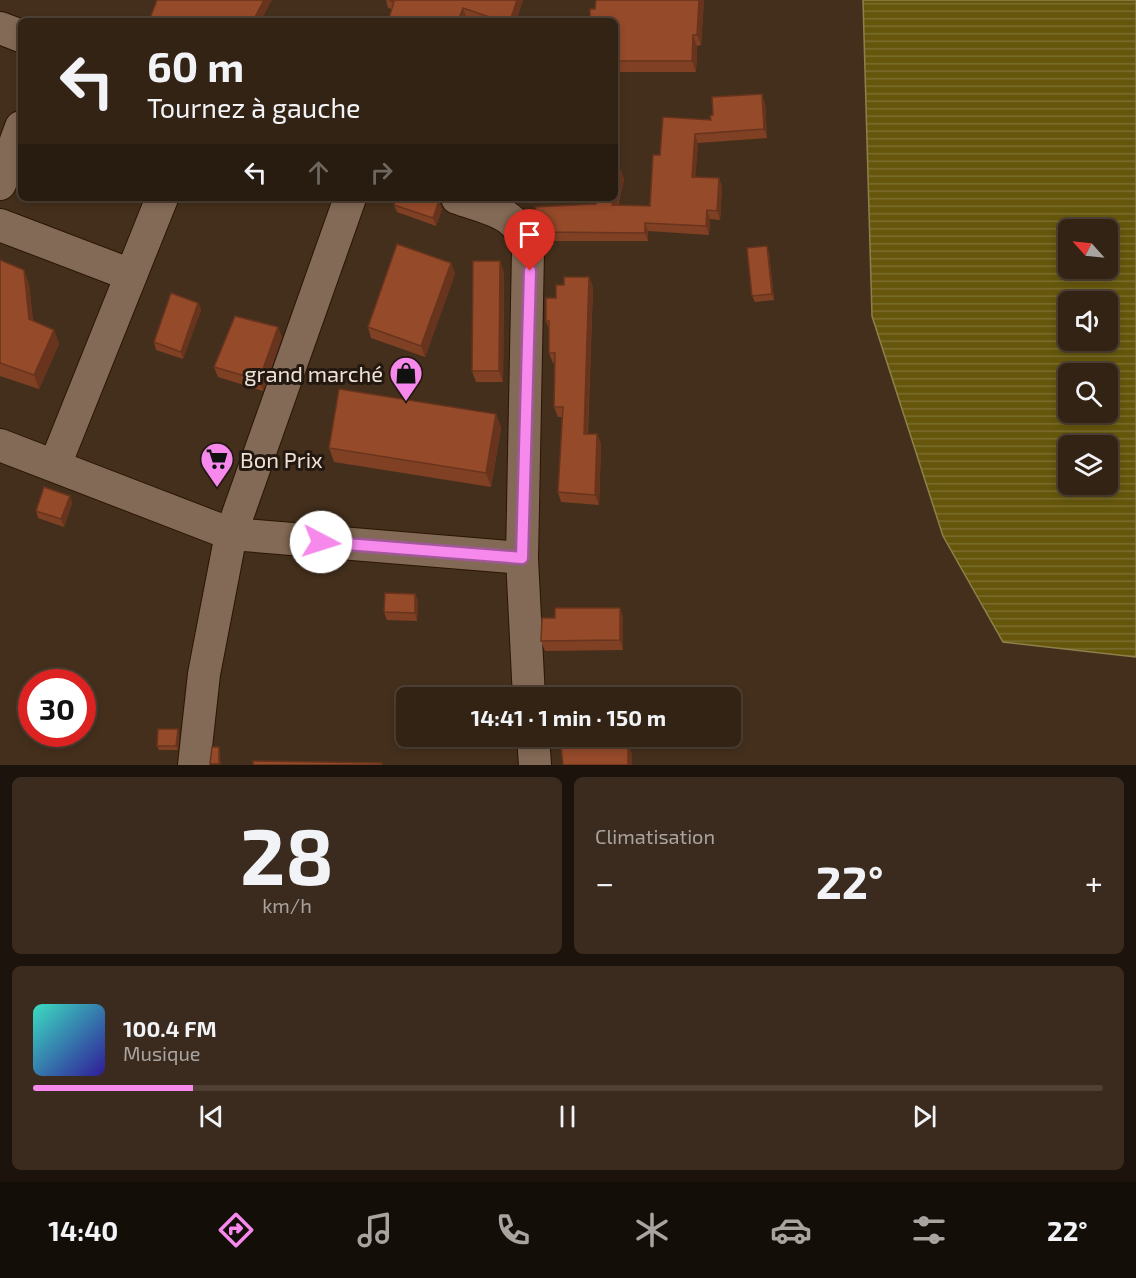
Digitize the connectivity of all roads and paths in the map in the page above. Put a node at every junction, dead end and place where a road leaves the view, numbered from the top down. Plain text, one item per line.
1 (0, 28) edge
2 (18, 35) edge
3 (18, 135) edge
4 (0, 184) edge
5 (161, 201) edge
6 (349, 201) edge
7 (466, 201) edge
8 (0, 225) edge
9 (131, 275) junction
10 (0, 444) edge
11 (55, 465) junction
12 (231, 534) junction
13 (522, 558) junction
14 (528, 687) edge
15 (534, 747) edge
16 (194, 765) edge
17 (535, 765) edge

1 - 2 street
3 - 4 street
5 - 9 street
6 - 12 street
7 - 13 street
8 - 9 street
9 - 11 street
10 - 11 street
11 - 12 street
12 - 13 street
12 - 16 street
13 - 14 street
15 - 17 street

